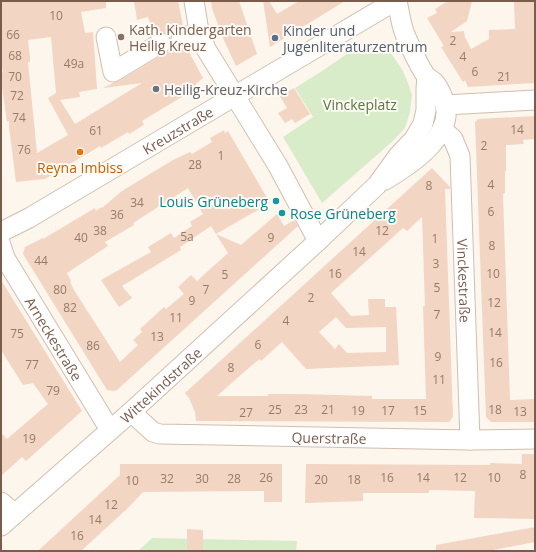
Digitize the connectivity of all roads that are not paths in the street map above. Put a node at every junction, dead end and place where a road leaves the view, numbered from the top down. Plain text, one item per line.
1 (194, 1) edge
2 (396, 1) edge
3 (199, 31) junction
4 (106, 37) dead end
5 (181, 39) dead end
6 (161, 44) dead end
7 (427, 77) junction
8 (234, 96) junction
9 (535, 100) edge
10 (446, 105) junction
11 (442, 129) junction
12 (377, 185) junction
13 (1, 232) edge
14 (318, 241) junction
15 (1, 245) edge
16 (131, 412) junction
17 (110, 430) junction
18 (535, 439) edge
19 (470, 440) junction
20 (8, 508) edge
21 (1, 526) edge

1 - 3 street
2 - 7 street
2 - 8 street, Kreuzstraße
3 - 5 street
3 - 8 street
4 - 6 street
7 - 10 street
7 - 12 street
8 - 13 street, Kreuzstraße
8 - 14 street
9 - 10 street
10 - 11 street
11 - 12 street
11 - 19 street, Vinckestraße
12 - 14 street
14 - 16 street, Wittekindstraße
15 - 17 street, Arneckestraße
16 - 17 street, Wittekindstraße
16 - 19 street, Querstraße
17 - 20 street, Wittekindstraße
18 - 19 street, Querstraße
20 - 21 street, Wittekindstraße

